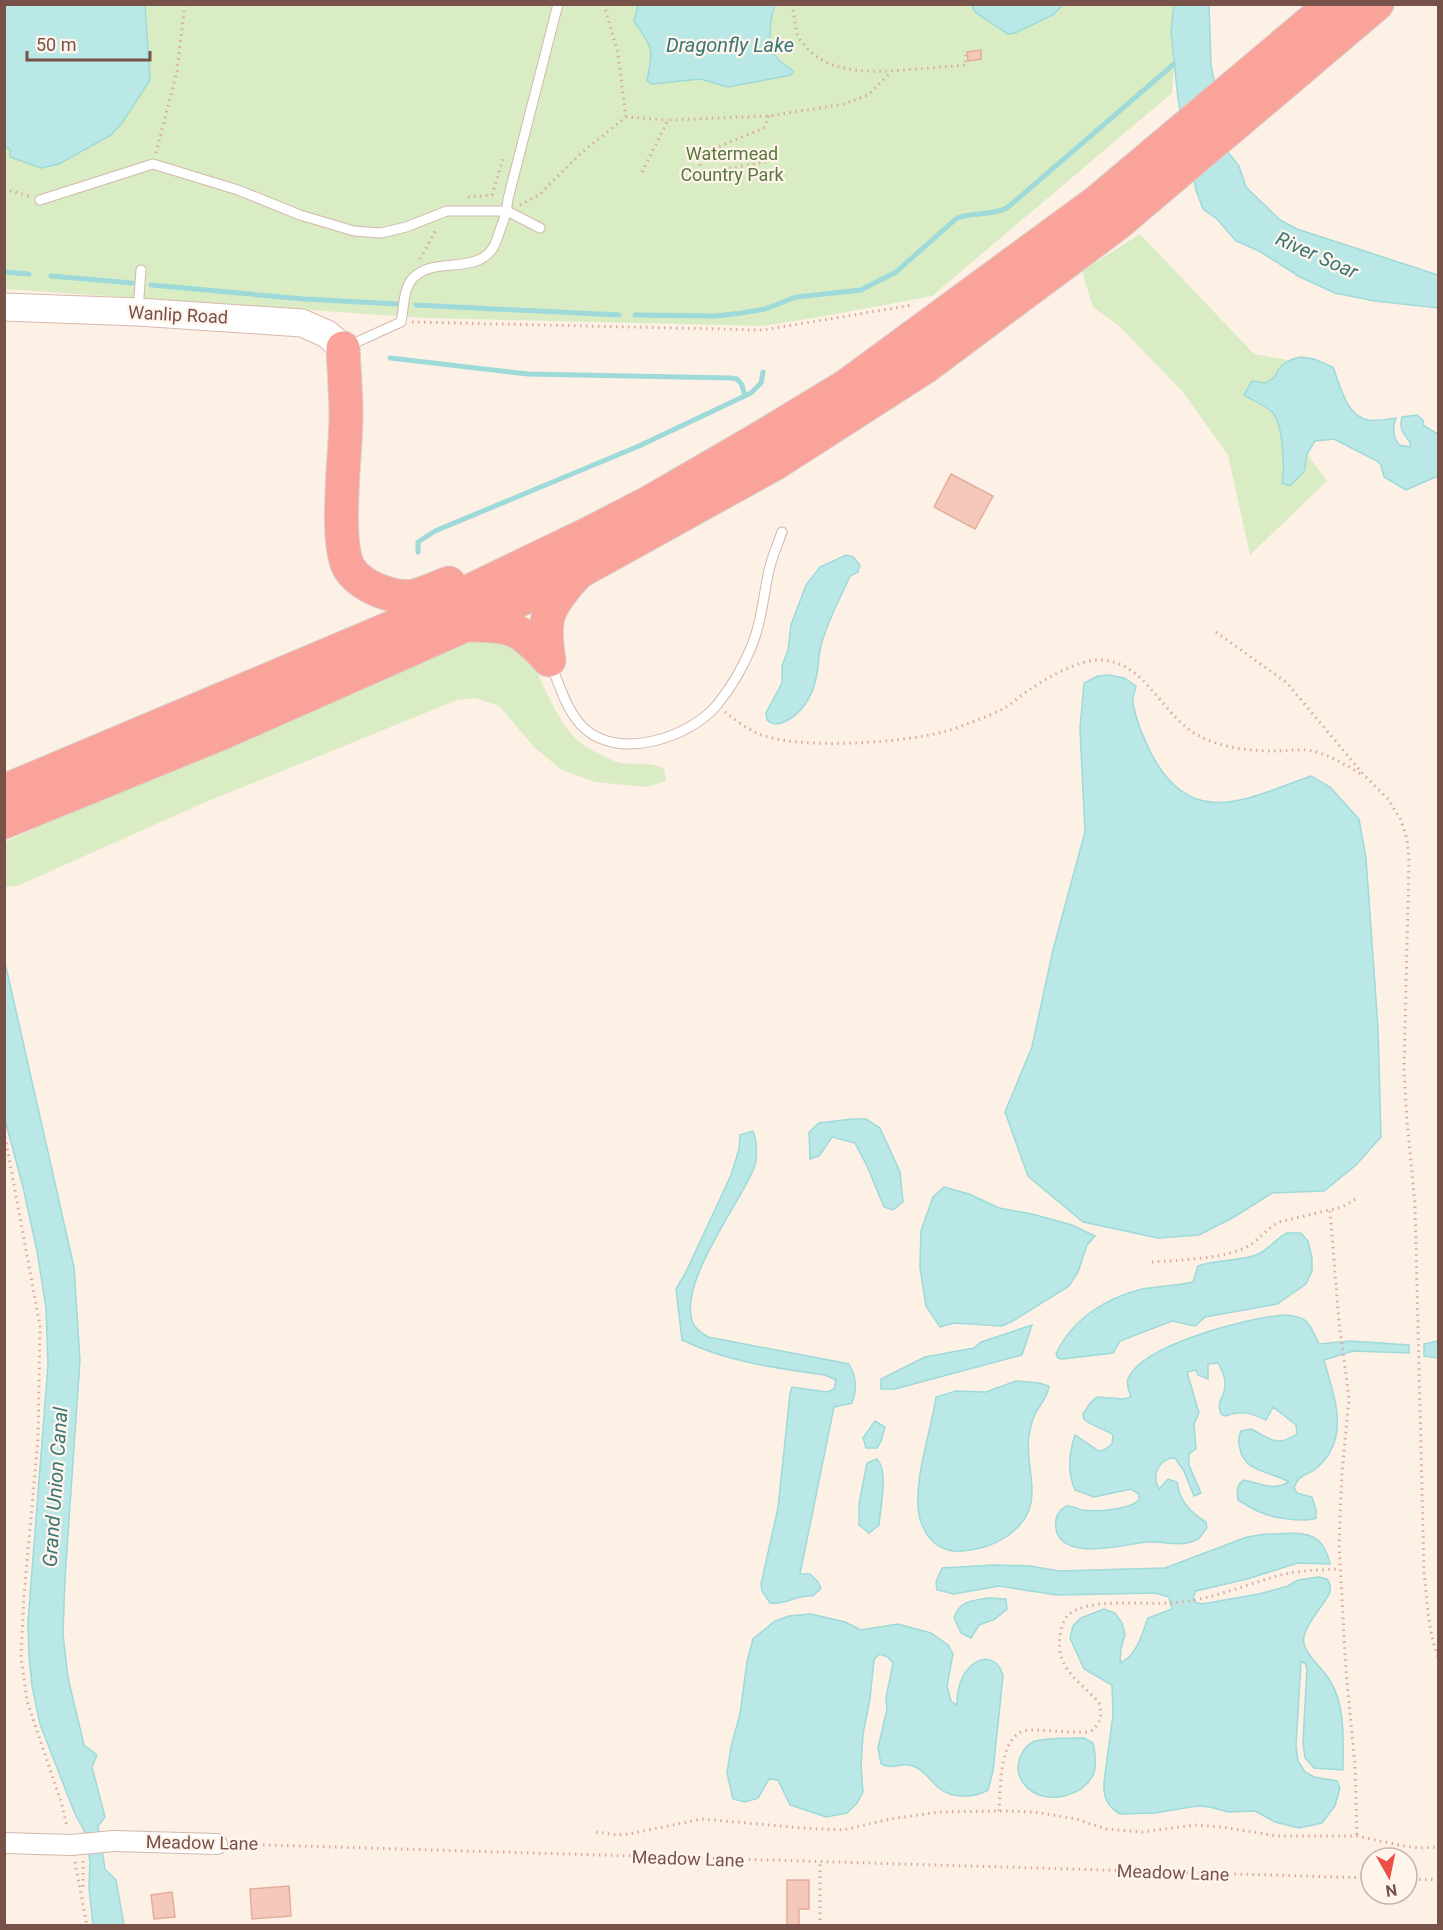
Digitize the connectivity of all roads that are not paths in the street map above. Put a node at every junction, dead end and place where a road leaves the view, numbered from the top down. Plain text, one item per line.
1 (558, 4) edge
2 (1332, 4) edge
3 (1377, 4) edge
4 (1280, 67) junction
5 (40, 200) road end
6 (507, 211) junction
7 (1107, 212) junction
8 (540, 228) dead end
9 (141, 270) dead end
10 (4, 308) edge
11 (138, 312) junction
12 (343, 348) junction
13 (592, 532) junction
14 (782, 532) dead end
15 (579, 572) junction
16 (466, 625) junction
17 (549, 660) junction
18 (4, 791) edge
19 (4, 822) edge
20 (4, 1843) edge
21 (217, 1844) road end

1 - 6 lane
2 - 4 highway
3 - 4 highway
4 - 7 highway
5 - 6 lane
6 - 8 lane
6 - 12 lane
7 - 13 highway
7 - 15 highway
9 - 11 lane
10 - 11 street, Wanlip Road
11 - 12 street, Wanlip Road
12 - 13 highway
13 - 18 highway
14 - 17 lane
15 - 16 highway
15 - 17 highway
16 - 17 highway
16 - 19 highway
20 - 21 street, Meadow Lane, bridge

